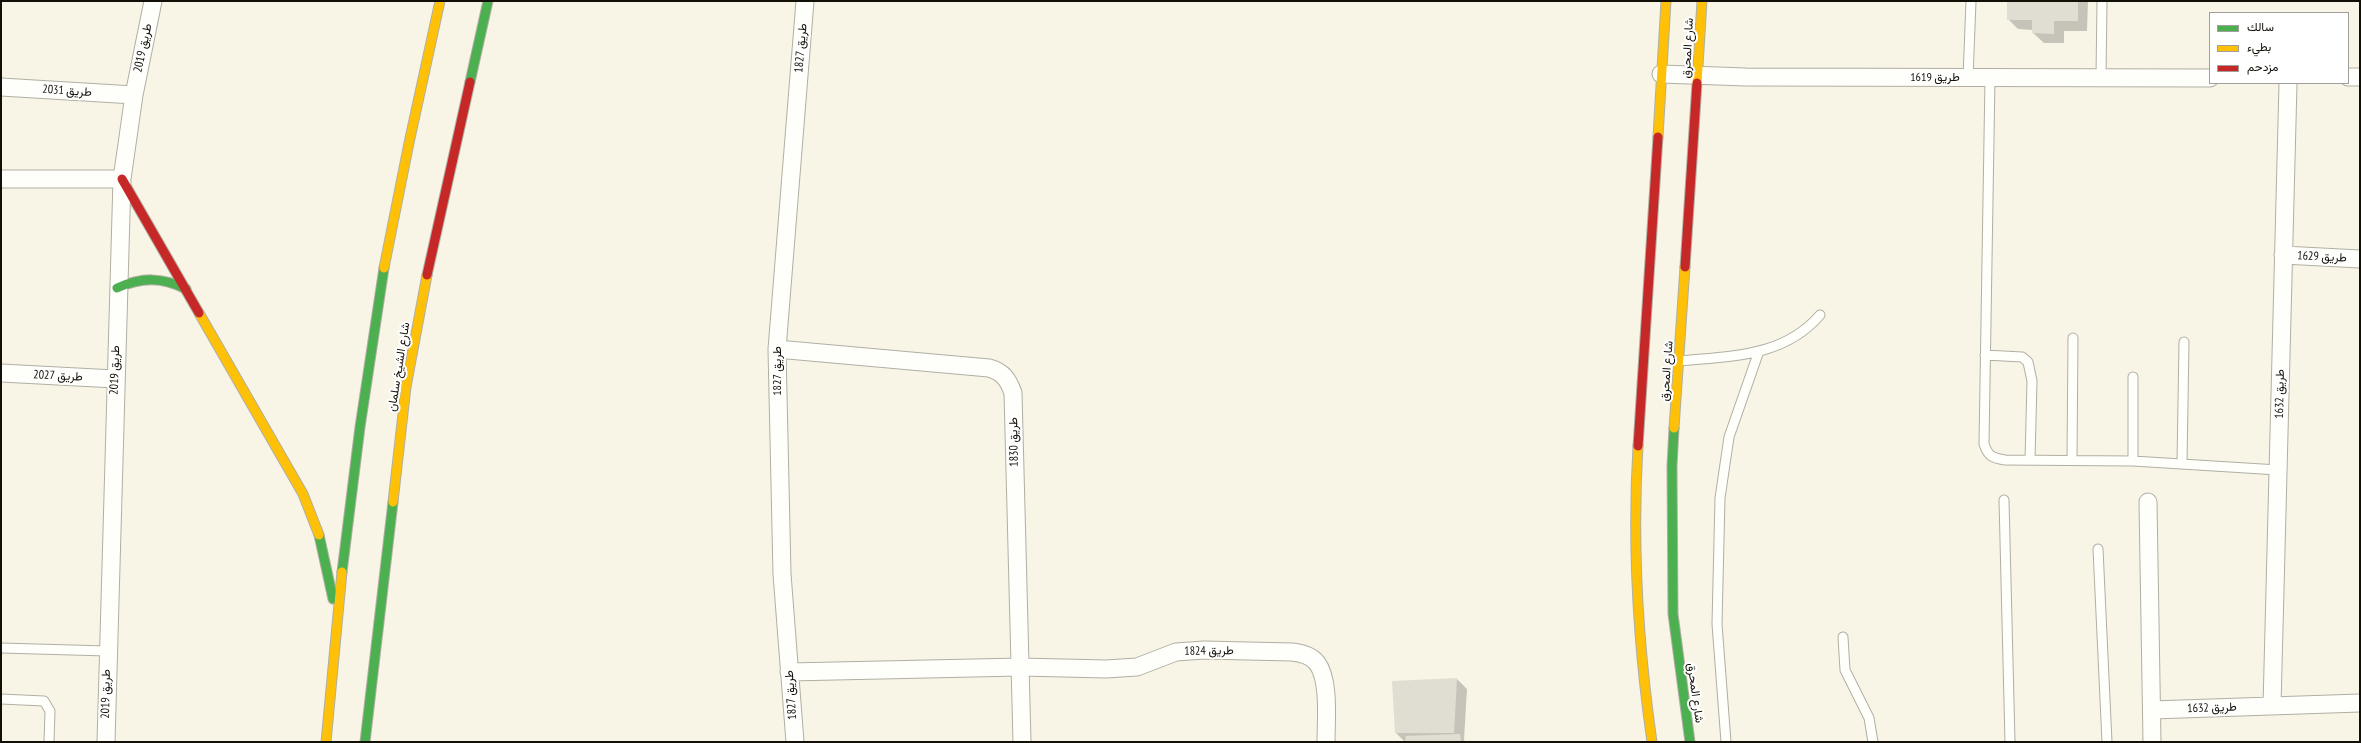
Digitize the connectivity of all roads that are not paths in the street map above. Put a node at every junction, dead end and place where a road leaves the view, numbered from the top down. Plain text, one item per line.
1 (153, 1) edge
2 (440, 1) edge
3 (488, 1) edge
4 (805, 1) edge
5 (1666, 1) edge
6 (1702, 1) edge
7 (1971, 1) edge
8 (2102, 1) edge
9 (1661, 74) junction
10 (1698, 75) junction
11 (1990, 77) junction
12 (2101, 77) junction
13 (2349, 77) edge
14 (2360, 77) edge
15 (1968, 78) junction
16 (2209, 78) edge
17 (2288, 84) edge
18 (1, 87) edge
19 (134, 95) junction
20 (1, 179) edge
21 (122, 179) junction
22 (2283, 255) junction
23 (2360, 259) edge
24 (117, 288) junction
25 (186, 289) junction
26 (1820, 314) dead end
27 (2073, 338) dead end
28 (2184, 342) dead end
29 (777, 349) junction
30 (1759, 351) junction
31 (1985, 355) junction
32 (1680, 361) junction
33 (1, 373) edge
34 (2133, 377) dead end
35 (115, 379) junction
36 (2030, 460) junction
37 (2072, 460) junction
38 (2133, 461) junction
39 (2182, 464) junction
40 (2278, 470) junction
41 (2004, 500) dead end
42 (2148, 502) dead end
43 (2098, 549) dead end
44 (337, 626) junction
45 (1843, 637) dead end
46 (1, 648) edge
47 (107, 651) junction
48 (1020, 667) junction
49 (789, 672) junction
50 (1, 699) edge
51 (2360, 703) edge
52 (2272, 706) junction
53 (2152, 710) junction
54 (49, 742) edge
55 (106, 742) edge
56 (326, 742) edge
57 (366, 742) edge
58 (795, 742) edge
59 (1022, 742) edge
60 (1326, 742) edge
61 (1652, 742) edge
62 (1690, 742) edge
63 (1726, 742) edge
64 (1873, 742) edge
65 (2010, 742) edge
66 (2107, 742) edge
67 (2152, 742) edge

1 - 19 street, طريق 2019
2 - 44 main road
3 - 57 main road, شارع الشيخ سلمان
4 - 29 street, طريق 1827
5 - 9 main road, شارع المحرق
6 - 10 main road, شارع المحرق
7 - 15 lane
8 - 12 lane
9 - 10 street, طريق 1619
9 - 61 main road, شارع المحرق
10 - 15 street, طريق 1619
10 - 32 main road, شارع المحرق
11 - 12 street, طريق 1619
11 - 15 street, طريق 1619
11 - 31 lane
12 - 16 street, طريق 1619
13 - 14 street
17 - 22 street, طريق 1632
18 - 19 street, طريق 2031
19 - 21 street, طريق 2019
20 - 21 street
21 - 24 street, طريق 2019
21 - 25 main road
22 - 23 street, طريق 1629
22 - 40 street, طريق 1632
24 - 25 main road
24 - 35 street, طريق 2019
25 - 44 main road
26 - 30 lane
27 - 37 lane
28 - 39 lane
29 - 48 street, طريق 1830
29 - 49 street, طريق 1827
30 - 32 lane
30 - 63 lane
31 - 36 lane
31 - 36 lane
32 - 62 main road, شارع المحرق
33 - 35 street, طريق 2027
34 - 38 lane
35 - 47 street, طريق 2019
36 - 37 lane
37 - 38 lane
38 - 39 lane
39 - 40 lane
40 - 52 street, طريق 1632
41 - 65 lane
42 - 53 street
43 - 66 lane
44 - 56 main road
45 - 64 lane
46 - 47 lane
47 - 55 street, طريق 2019
48 - 49 street, طريق 1824
48 - 59 street, طريق 1830
48 - 60 street, طريق 1824
49 - 58 street, طريق 1827
50 - 54 lane
51 - 52 street, طريق 1632
52 - 53 street, طريق 1632
53 - 67 street

